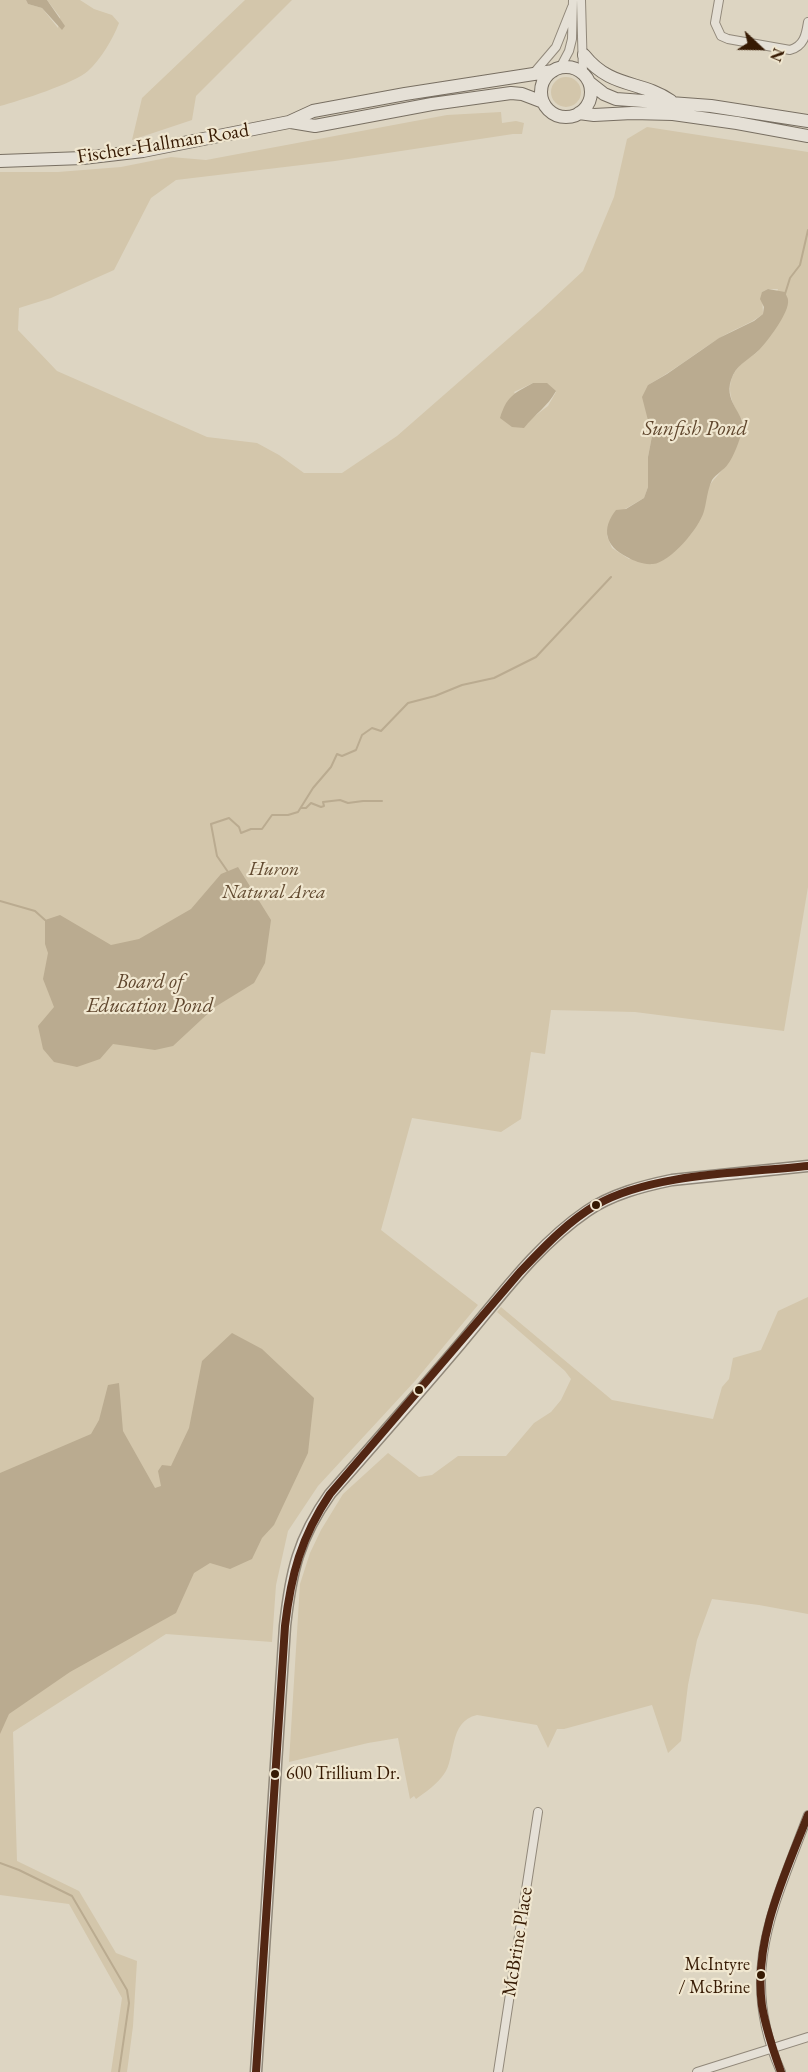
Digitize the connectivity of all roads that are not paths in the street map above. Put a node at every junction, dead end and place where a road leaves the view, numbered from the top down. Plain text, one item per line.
1 (582, 0) edge
2 (719, 0) edge
3 (572, 4) edge
4 (808, 22) edge
5 (584, 55) junction
6 (556, 69) junction
7 (533, 74) junction
8 (586, 78) junction
9 (543, 102) junction
10 (672, 102) junction
11 (579, 113) junction
12 (808, 121) edge
13 (289, 122) junction
14 (808, 136) edge
15 (0, 161) edge
16 (808, 1166) edge
17 (538, 1812) dead end
18 (808, 1815) edge
19 (808, 2037) edge
20 (771, 2049) junction
21 (256, 2072) edge
22 (498, 2072) edge
23 (697, 2072) edge
24 (781, 2072) edge

1 - 5 street
2 - 4 street
3 - 6 street
3 - 7 street
5 - 8 street
5 - 10 main road
6 - 7 main road, Fischer-Hallman Road
6 - 8 main road
6 - 9 main road
7 - 13 main road, Fischer-Hallman Road
8 - 10 main road
8 - 11 main road
9 - 11 main road
9 - 13 main road, Fischer-Hallman Road
10 - 12 main road
11 - 14 main road
13 - 15 main road, Fischer-Hallman Road
16 - 21 street
17 - 22 street, McBrine Place
18 - 20 street
19 - 20 street
20 - 23 street
20 - 24 street

